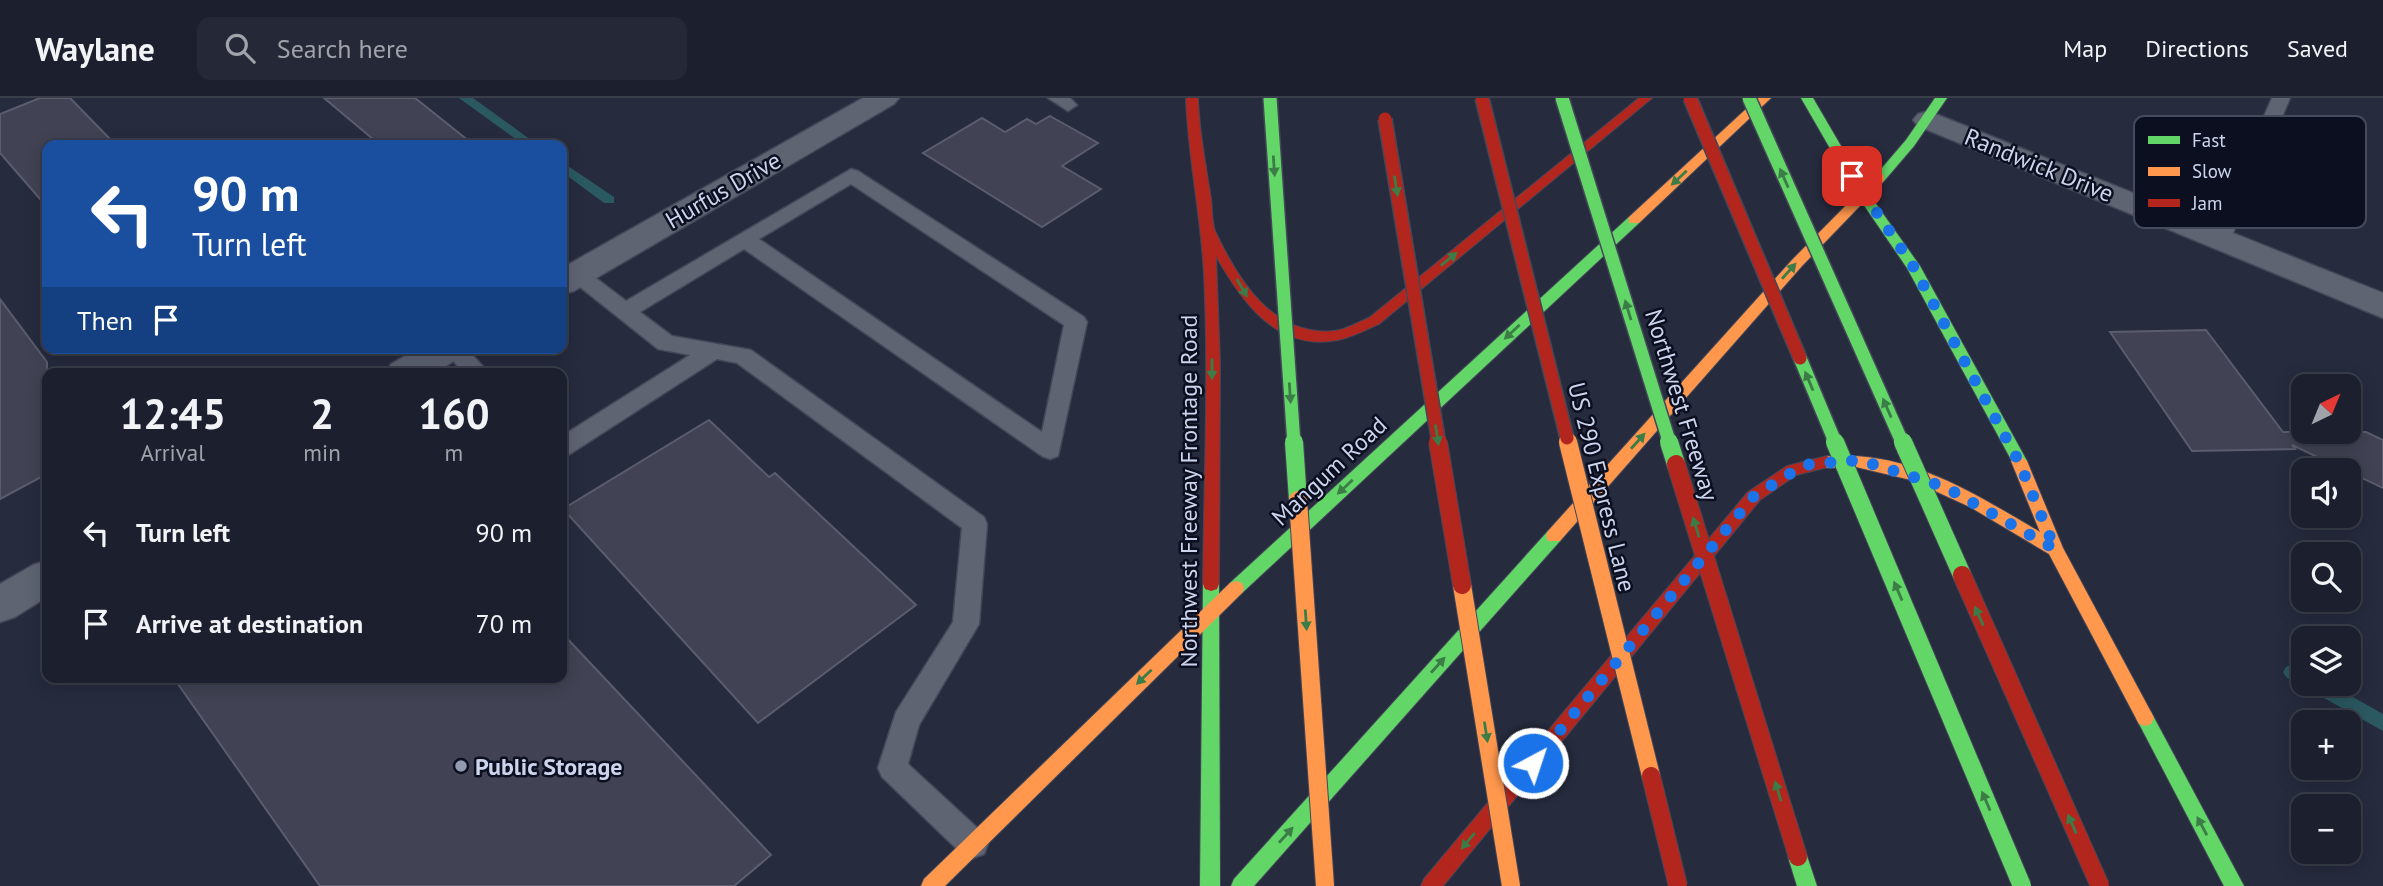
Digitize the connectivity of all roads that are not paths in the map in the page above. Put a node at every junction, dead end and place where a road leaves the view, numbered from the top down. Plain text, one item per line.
1 (884, 98) edge
2 (1192, 98) edge
3 (1270, 98) edge
4 (1381, 98) edge
5 (1482, 98) edge
6 (1562, 98) edge
7 (1646, 98) edge
8 (1690, 98) edge
9 (1749, 98) edge
10 (1765, 98) edge
11 (1807, 98) edge
12 (2281, 98) edge
13 (1934, 109) edge
14 (2273, 116) edge
15 (1863, 195) junction
16 (2134, 201) edge
17 (2194, 228) edge
18 (2225, 228) edge
19 (1208, 229) junction
20 (744, 239) junction
21 (2220, 240) junction
22 (570, 278) edge
23 (2383, 306) edge
24 (625, 311) junction
25 (713, 351) junction
26 (437, 354) edge
27 (458, 354) edge
28 (413, 368) edge
29 (473, 368) edge
30 (567, 445) edge
31 (2055, 549) junction
32 (42, 581) edge
33 (0, 605) edge
34 (1210, 612) junction
35 (973, 844) junction
36 (931, 886) edge
37 (1210, 886) edge
38 (1241, 886) edge
39 (1325, 886) edge
40 (1430, 886) edge
41 (1511, 886) edge
42 (1678, 886) edge
43 (1807, 886) edge
44 (2022, 886) edge
45 (2099, 886) edge
46 (2235, 886) edge

1 - 22 street, Hurfus Drive
2 - 19 main road, Northwest Freeway Frontage Road
3 -> 39 main road, bridge
4 -> 41 main road, bridge
5 - 42 main road, US 290 Express Lane, bridge
43 -> 6 main road, Northwest Freeway, bridge
19 -> 7 main road
44 -> 8 main road, bridge
45 -> 9 main road, bridge
10 -> 34 main road, Mangum Road
11 - 15 main road
12 - 14 lane
13 - 15 main road
13 - 16 street, Randwick Drive
15 - 31 main road
38 -> 15 main road
17 - 21 street, Randwick Drive
18 - 21 lane
19 -> 34 main road, Northwest Freeway Frontage Road
20 - 20 lane
20 - 24 lane
21 - 23 street, Randwick Drive
22 - 24 lane
24 - 25 lane
25 - 30 lane
25 - 35 lane
26 - 28 street
27 - 29 lane
31 -> 40 main road
46 -> 31 main road
32 - 33 street
34 -> 35 main road, Mangum Road
34 - 37 main road, Northwest Freeway Frontage Road
35 - 36 main road, Mangum Road

